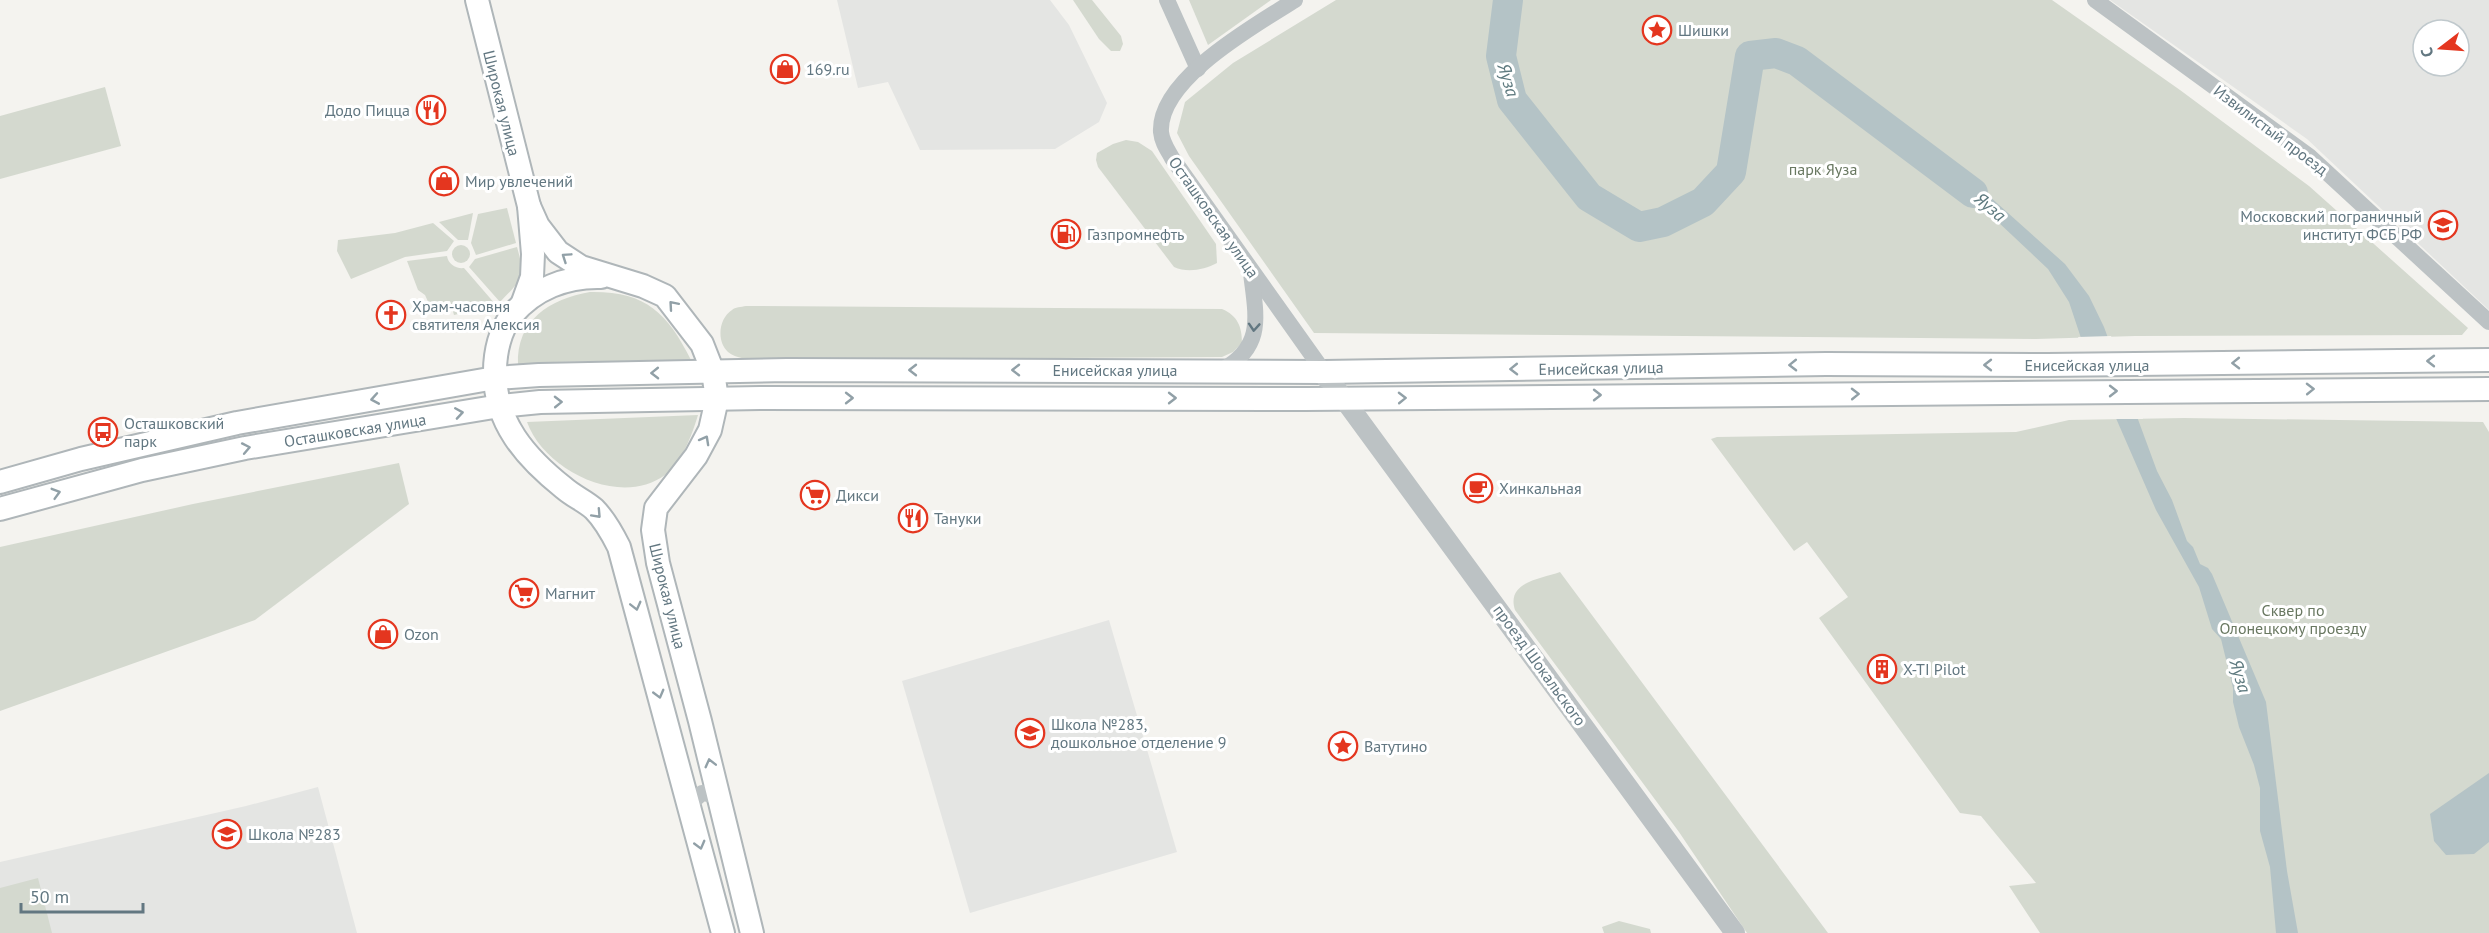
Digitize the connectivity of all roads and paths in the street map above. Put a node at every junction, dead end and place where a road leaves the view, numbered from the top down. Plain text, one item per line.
1 (477, 0) edge
2 (1167, 0) edge
3 (1295, 0) edge
4 (2095, 0) edge
5 (1198, 69) junction
6 (529, 206) junction
7 (1250, 269) junction
8 (620, 278) junction
9 (523, 302) junction
10 (2489, 322) edge
11 (2489, 360) edge
12 (1113, 370) junction
13 (1222, 370) junction
14 (713, 372) junction
15 (1324, 372) junction
16 (495, 378) junction
17 (2489, 389) edge
18 (1114, 398) junction
19 (717, 399) junction
20 (1306, 399) junction
21 (1344, 399) junction
22 (500, 406) junction
23 (0, 482) edge
24 (0, 508) edge
25 (720, 804) junction
26 (691, 812) junction
27 (723, 933) edge
28 (752, 933) edge
29 (1735, 933) edge

1 - 6 main road, Широкая улица
2 - 5 street
3 - 5 street, Осташковская улица
4 - 10 street, Извилистый проезд
5 - 7 street, Осташковская улица
8 -> 6 main road
6 - 9 main road
7 -> 13 street
7 - 15 street, Осташковская улица
8 - 9 main road
14 -> 8 main road, Широкая улица
9 - 16 main road, Широкая улица
11 -> 15 main road, Енисейская улица
12 - 13 main road, Енисейская улица
12 -> 14 main road, Енисейская улица
12 - 18 main road
13 - 15 main road, Енисейская улица
14 -> 16 main road, Осташковская улица
14 - 19 main road, Широкая улица
15 - 20 street
15 - 21 street, Осташковская улица
16 - 22 main road, Широкая улица
16 -> 23 main road, Осташковская улица
21 -> 17 main road, Енисейская улица
19 -> 18 main road, Енисейская улица
18 -> 20 main road, Енисейская улица
22 -> 19 main road, Осташковская улица
25 -> 19 main road, Широкая улица
20 - 21 main road, Енисейская улица
21 - 29 street, проезд Шокальского
24 -> 22 main road, Осташковская улица
22 -> 26 main road, Широкая улица
25 - 26 street
25 - 28 main road, Широкая улица
26 -> 27 main road, Широкая улица

